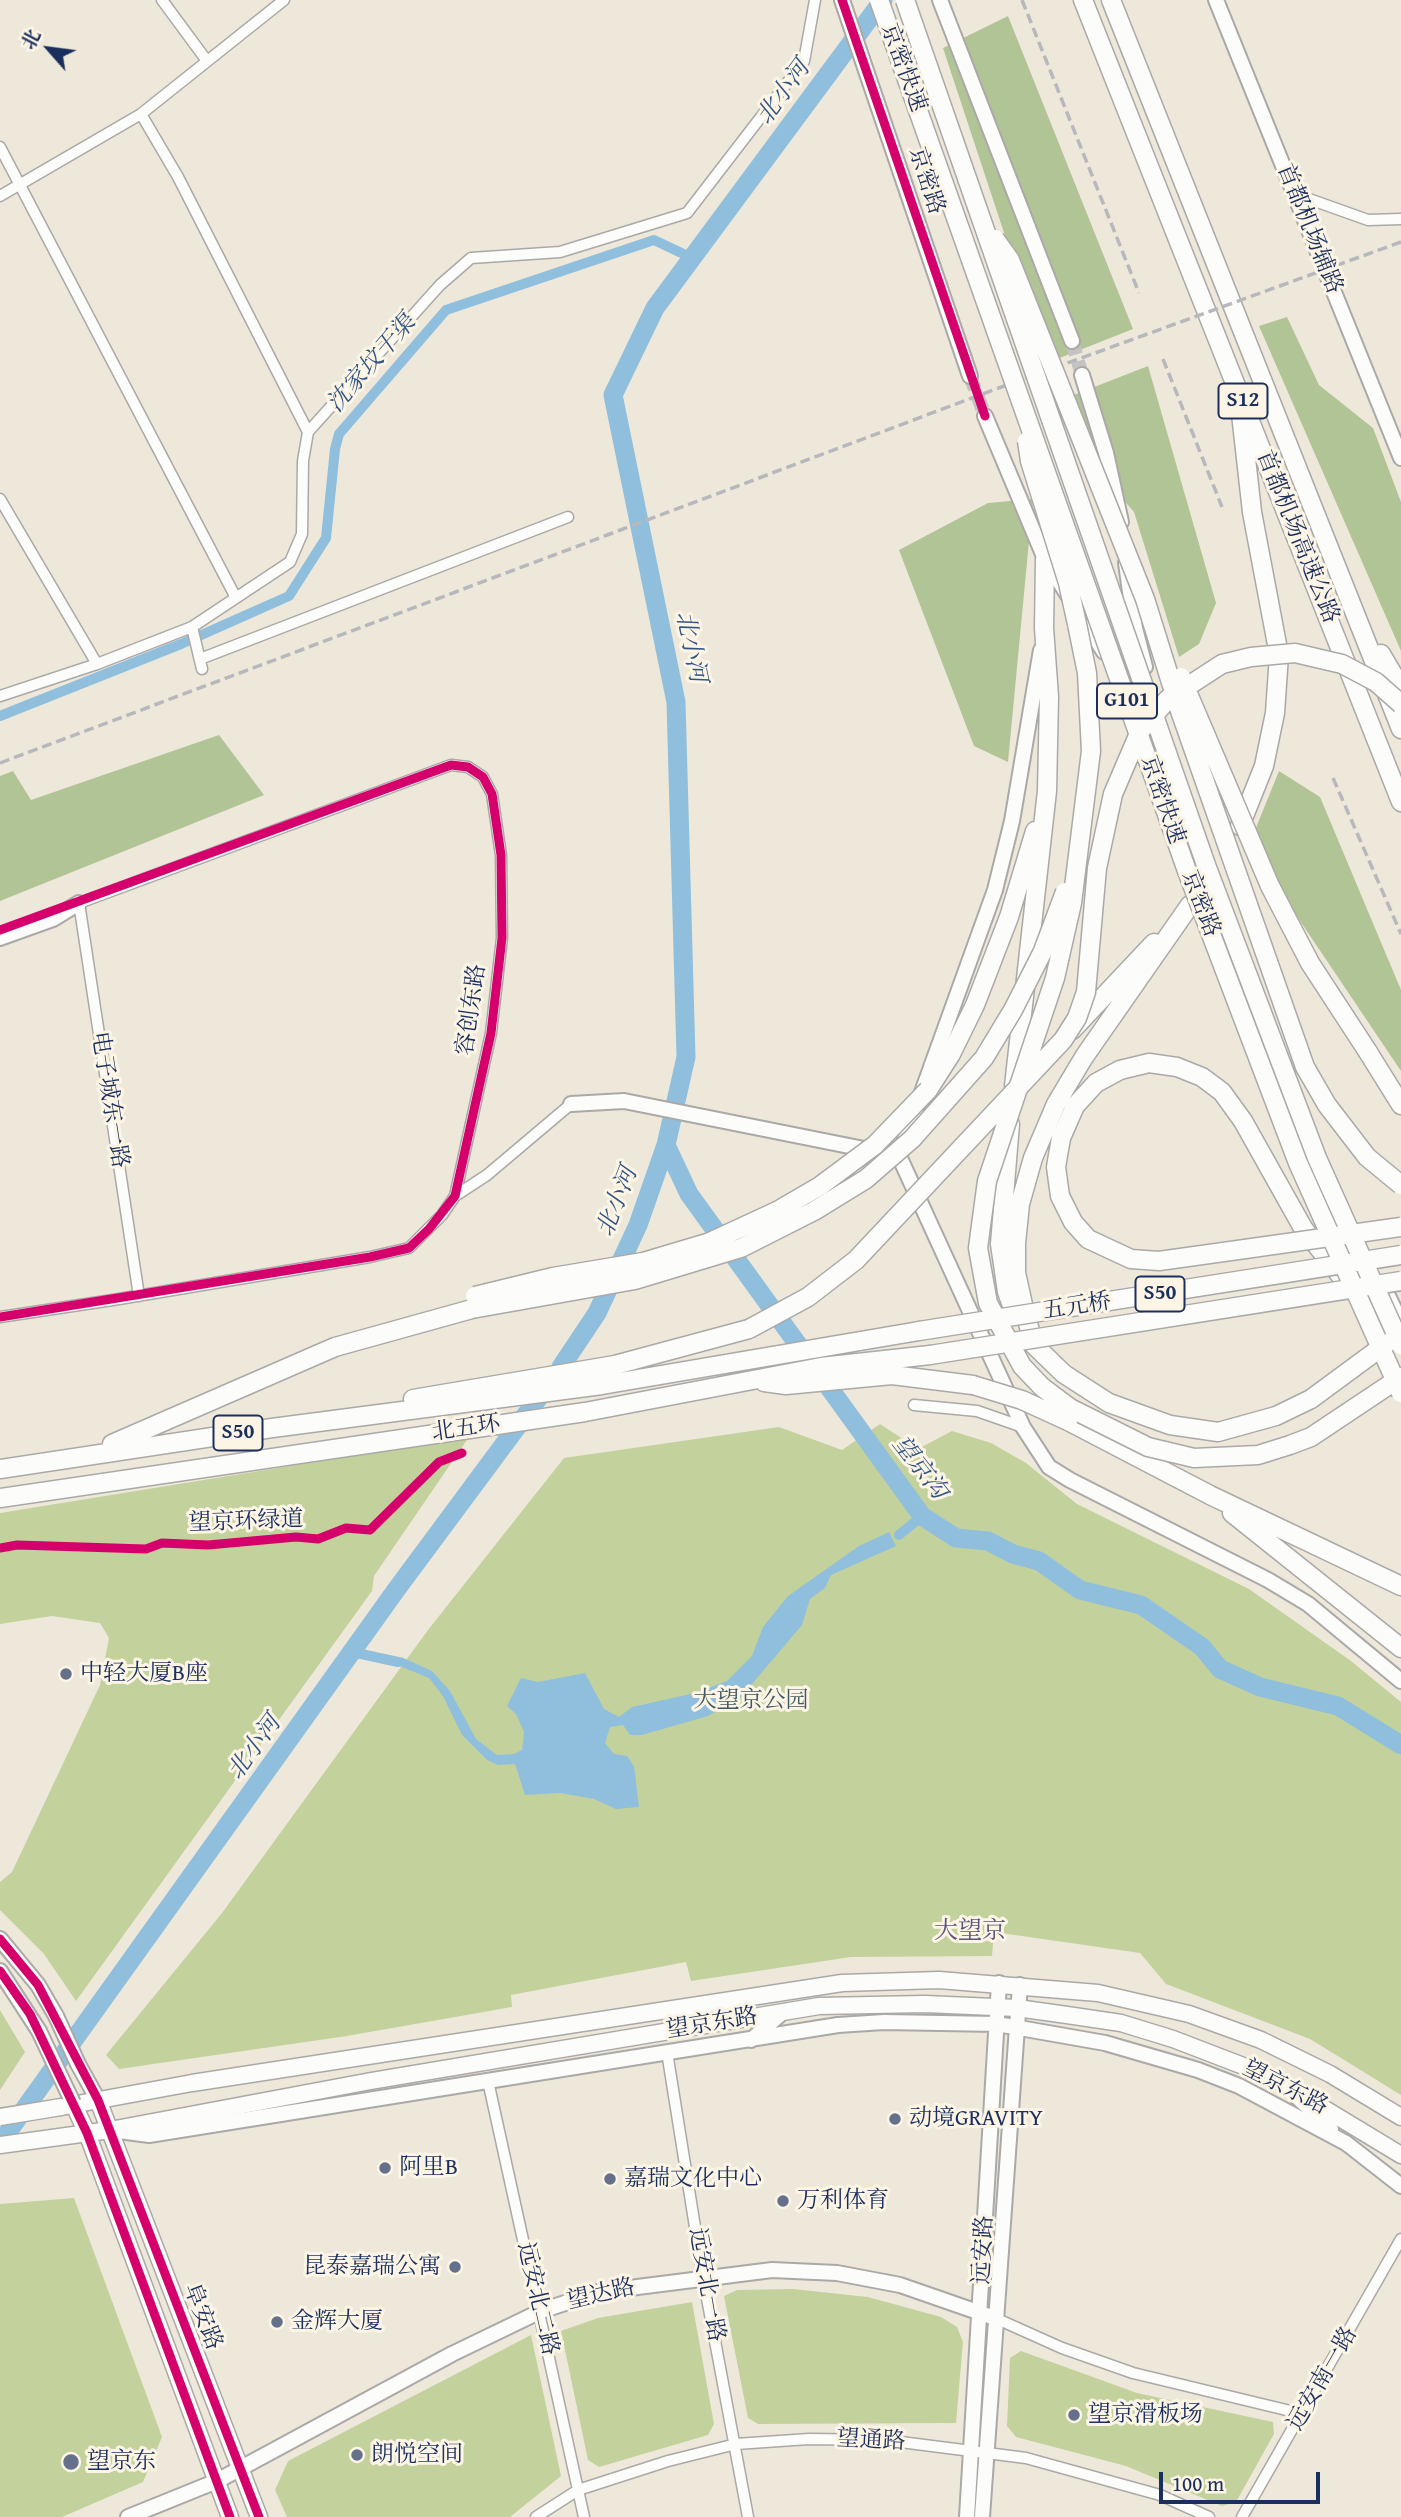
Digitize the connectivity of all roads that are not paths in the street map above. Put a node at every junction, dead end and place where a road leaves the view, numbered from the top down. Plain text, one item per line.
1 (162, 0) edge
2 (284, 0) edge
3 (815, 0) edge
4 (842, 0) edge
5 (879, 0) edge
6 (905, 0) edge
7 (940, 0) edge
8 (1083, 0) edge
9 (1111, 0) edge
10 (1216, 0) edge
11 (207, 61) junction
12 (141, 114) junction
13 (0, 147) edge
14 (19, 185) junction
15 (1295, 194) junction
16 (0, 196) edge
17 (1401, 219) edge
18 (984, 223) junction
19 (1072, 341) tunnel mouth
20 (1082, 375) tunnel mouth
21 (970, 376) tunnel mouth
22 (1238, 390) junction
23 (1022, 403) junction
24 (985, 416) tunnel mouth
25 (308, 432) junction
26 (1401, 458) edge
27 (0, 499) edge
28 (568, 517) dead end
29 (1045, 559) junction
30 (235, 596) junction
31 (1145, 599) junction
32 (1355, 610) junction
33 (192, 627) junction
34 (1044, 628) junction
35 (97, 664) junction
36 (1401, 688) edge
37 (0, 696) edge
38 (1401, 704) edge
39 (1401, 729) edge
40 (1047, 790) junction
41 (1401, 802) edge
42 (1083, 824) junction
43 (79, 903) junction
44 (1190, 905) junction
45 (0, 930) edge
46 (0, 938) edge
47 (1063, 1040) junction
48 (571, 1104) joint
49 (1401, 1105) edge
50 (899, 1156) junction
51 (1401, 1185) edge
52 (455, 1196) junction
53 (1401, 1227) edge
54 (1401, 1255) edge
55 (1340, 1275) junction
56 (1401, 1281) edge
57 (139, 1296) junction
58 (473, 1303) junction
59 (0, 1317) edge
60 (1401, 1323) edge
61 (919, 1331) joint
62 (1401, 1334) edge
63 (1034, 1345) junction
64 (1401, 1345) edge
65 (825, 1374) junction
66 (1401, 1377) edge
67 (1401, 1393) edge
68 (1401, 1399) edge
69 (914, 1405) dead end
70 (1023, 1427) junction
71 (272, 1428) junction
72 (82, 1456) junction
73 (0, 1469) edge
74 (1210, 1495) junction
75 (0, 1498) edge
76 (1363, 1566) junction
77 (1401, 1572) edge
78 (1401, 1586) edge
79 (1401, 1648) edge
80 (1401, 1681) edge
81 (0, 1939) edge
82 (0, 1971) edge
83 (999, 1983) junction
84 (1020, 1985) junction
85 (998, 2007) junction
86 (1017, 2008) junction
87 (783, 2012) junction
88 (997, 2024) junction
89 (1016, 2026) junction
90 (750, 2040) junction
91 (667, 2053) junction
92 (371, 2081) junction
93 (488, 2081) junction
94 (1283, 2084) junction
95 (396, 2095) junction
96 (97, 2100) junction
97 (67, 2105) junction
98 (0, 2117) edge
99 (1401, 2117) edge
100 (110, 2130) junction
101 (87, 2133) junction
102 (1346, 2143) junction
103 (0, 2145) edge
104 (1401, 2155) edge
105 (1401, 2186) edge
106 (1401, 2239) edge
107 (703, 2277) junction
108 (541, 2311) junction
109 (981, 2312) junction
110 (995, 2318) junction
111 (1303, 2414) junction
112 (736, 2444) junction
113 (979, 2450) junction
114 (239, 2469) junction
115 (216, 2481) junction
116 (578, 2490) junction
117 (128, 2517) edge
118 (230, 2517) edge
119 (259, 2517) edge
120 (536, 2517) edge
121 (584, 2517) edge
122 (748, 2517) edge
123 (967, 2517) edge
124 (982, 2517) edge
125 (1209, 2517) edge
126 (1242, 2517) edge

1 - 11 street
2 - 11 street
3 - 25 street
4 - 21 street, 京密路
5 - 23 highway, 京密快速 / G101, bridge
6 - 18 highway, 京密快速 / G101, bridge
7 - 19 street
8 - 22 highway, 首都机场高速公路 / S12
9 - 32 highway, 首都机场高速公路 / S12
10 - 15 street, 首都机场辅路
11 - 12 street
12 - 14 street
12 - 25 street
13 - 14 street
14 - 16 street
14 - 30 street
15 - 17 street
15 - 26 street, 首都机场辅路
18 - 31 highway, bridge
18 - 64 highway, 京密快速 / G101, bridge
20 - 60 street, 京密路 / G101
22 - 41 highway, 首都机场高速公路 / S12
22 - 44 highway, bridge
23 - 42 highway, bridge
23 - 67 highway, 京密快速 / G101, bridge
24 - 29 street, 京密路 / G101
25 - 30 street
27 - 35 street
28 - 33 street
29 - 34 highway
29 - 55 street, 京密路 / G101
30 - 33 street
31 - 49 highway, bridge
31 - 51 highway, bridge
32 - 36 highway
32 - 39 highway, 首都机场高速公路 / S12
33 - 35 street
34 - 40 highway
34 - 50 street
35 - 37 street
38 - 47 highway, bridge
40 - 58 highway, bridge
40 - 63 highway
42 - 58 highway, bridge
42 - 66 highway, bridge
43 - 45 street
43 - 46 street
43 - 52 street, 容创东路
43 - 57 street, 电子城东一路
44 - 47 highway, bridge
44 - 63 highway
47 - 71 highway, bridge
48 - 50 street
48 - 52 street
50 - 70 street
52 - 57 street, 容创东路
53 - 55 highway, bridge
54 - 61 highway, 五元桥 / S50, bridge
55 - 68 street, 京密路 / G101
56 - 65 highway, 五元桥 / S50, bridge
57 - 59 street, 容创东路
58 - 72 highway
61 - 71 highway, 北五环 / S50
62 - 63 highway, bridge
65 - 74 highway, bridge
65 - 75 highway, 北五环 / S50
69 - 70 street
70 - 80 street
71 - 72 highway, 北五环 / S50
72 - 73 highway, 北五环 / S50
74 - 76 highway
74 - 79 highway
76 - 77 highway
76 - 78 highway
81 - 96 street, bridge
82 - 97 street, 阜安路, bridge
83 - 84 main road, 望京东路
83 - 85 street, 远安路
83 - 96 main road, 望京东路
84 - 86 street, 远安路
84 - 99 main road, 望京东路
85 - 86 main road, 望京东路
85 - 87 main road, 望京东路
85 - 88 street, 远安路
86 - 89 street, 远安路
86 - 94 main road, 望京东路
87 - 90 street
87 - 92 main road, 望京东路
88 - 89 street
88 - 90 street
88 - 109 street, 远安路
89 - 102 street
89 - 110 street, 远安路
90 - 91 street
91 - 93 street
91 - 107 street, 远安北一路
92 - 95 street
92 - 100 main road, 望京东路
93 - 95 street
93 - 108 street, 远安北二路
94 - 102 street
94 - 104 main road, 望京东路
95 - 100 street
96 - 97 main road, 望京东路
96 - 100 main road, 阜安路
97 - 98 main road, 望京东路, bridge
97 - 101 main road, 阜安路
100 - 101 main road, 望京东路
100 - 114 main road, 阜安路
101 - 103 main road, 望京东路
101 - 115 main road, 阜安路
102 - 105 street
106 - 111 street, 远安南一路
107 - 108 street, 望达路
107 - 109 street, 望达路
107 - 112 street, 远安北一路
108 - 114 street, 望达路
108 - 116 street, 远安北二路
109 - 110 street, 望达路
109 - 113 street, 远安路
110 - 111 street
110 - 113 street, 远安路
111 - 126 street, 远安南一路
112 - 113 street, 望通路
112 - 116 street, 望通路
112 - 122 street, 远安北一路
113 - 123 street, 远安路
113 - 124 street, 远安路
113 - 125 street, 望通路
114 - 115 street, 望达路
114 - 119 main road, 阜安路
115 - 117 street, 望达路
115 - 118 main road, 阜安路
116 - 120 street, 望通路
116 - 121 street, 远安北二路

